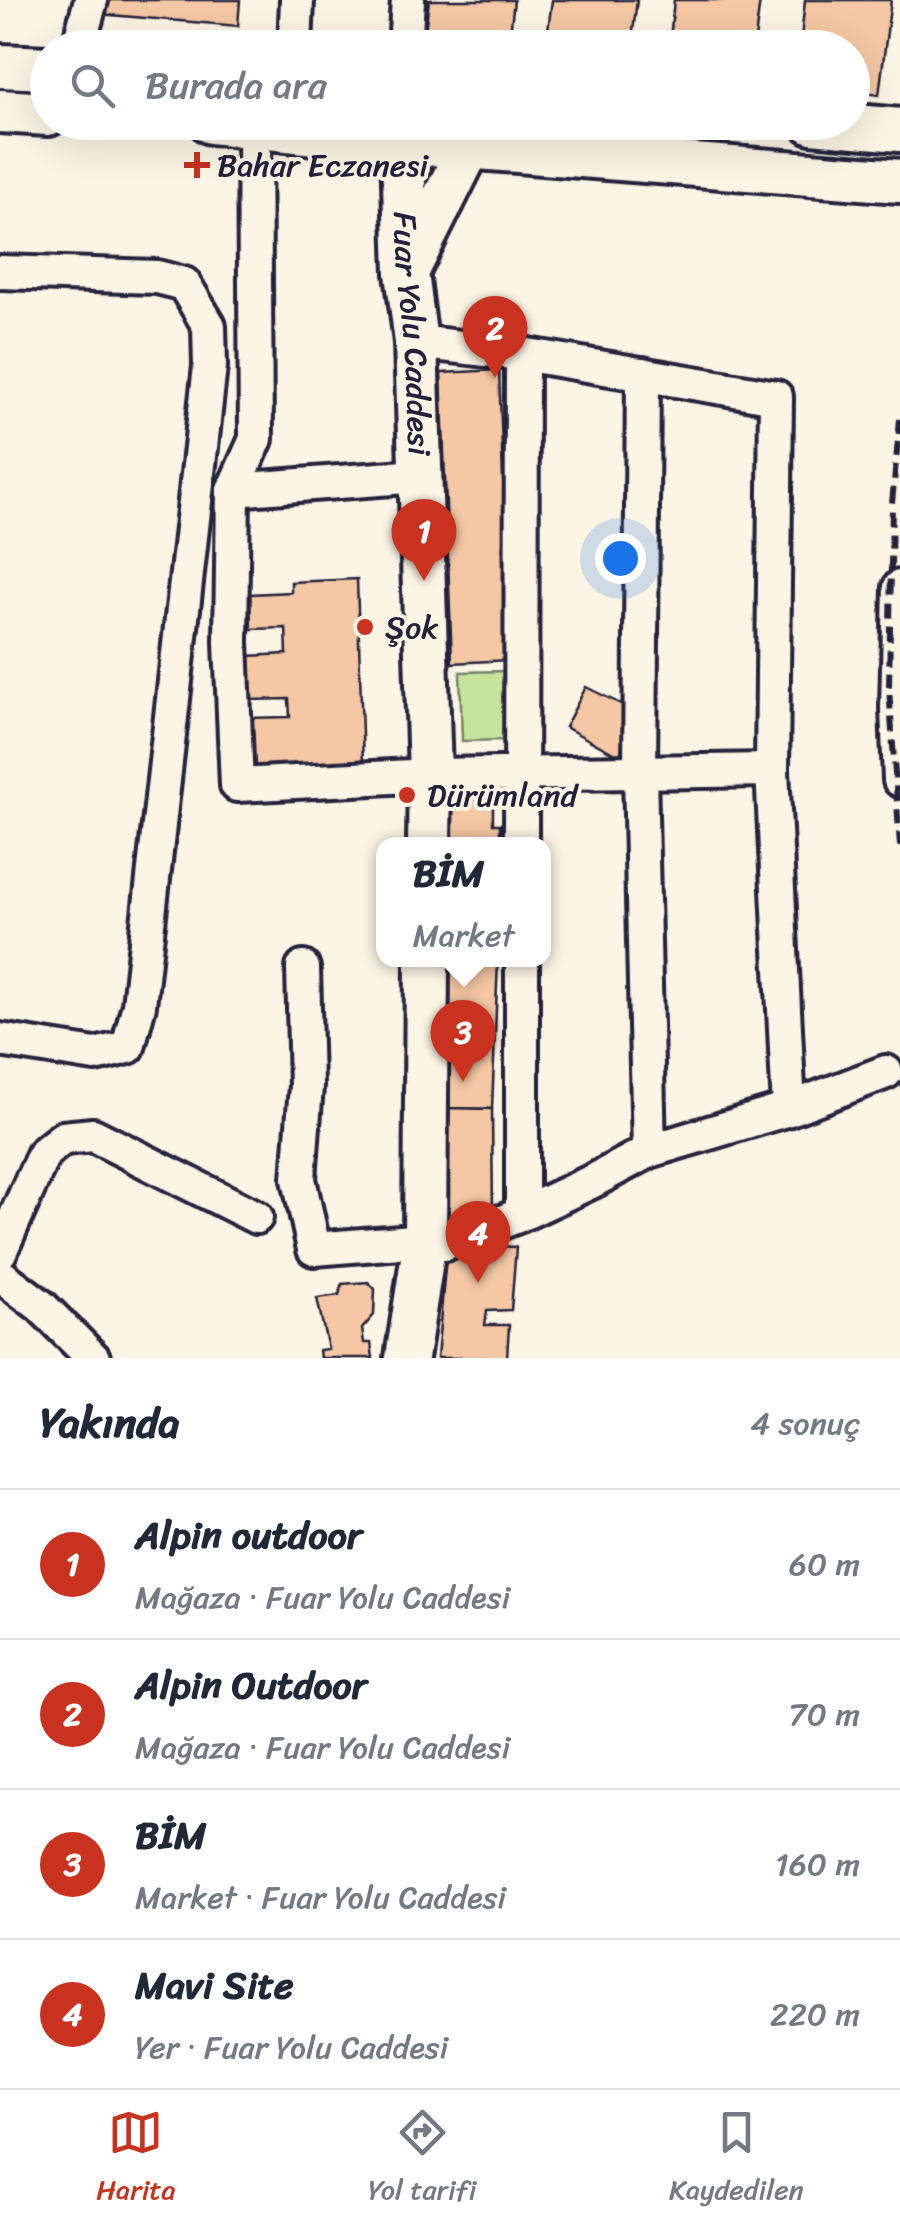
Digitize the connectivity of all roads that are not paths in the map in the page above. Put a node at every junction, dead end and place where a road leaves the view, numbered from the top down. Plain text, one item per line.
1 (90, 0) edge
2 (297, 0) edge
3 (408, 0) edge
4 (82, 30) edge
5 (296, 30) edge
6 (406, 30) edge
7 (0, 66) edge
8 (30, 67) edge
9 (0, 112) edge
10 (30, 113) edge
11 (870, 127) edge
12 (900, 130) edge
13 (254, 140) edge
14 (401, 140) edge
15 (435, 140) edge
16 (469, 148) junction
17 (900, 181) edge
18 (0, 272) edge
19 (407, 272) junction
20 (416, 342) junction
21 (522, 354) junction
22 (643, 374) junction
23 (419, 476) junction
24 (233, 490) junction
25 (900, 588) edge
26 (772, 770) junction
27 (640, 773) junction
28 (430, 775) junction
29 (521, 776) junction
30 (900, 780) edge
31 (429, 837) edge
32 (521, 837) edge
33 (427, 967) edge
34 (522, 967) edge
35 (303, 968) dead end
36 (0, 1040) edge
37 (886, 1072) dead end
38 (789, 1109) junction
39 (649, 1151) junction
40 (522, 1212) junction
41 (256, 1216) dead end
42 (425, 1240) junction
43 (0, 1252) edge
44 (0, 1275) edge
45 (93, 1358) edge
46 (408, 1358) edge

1 - 4 street
2 - 5 street
3 - 6 street
7 - 8 main road
9 - 10 main road
11 - 12 main road
13 - 24 street
14 - 19 main road, Fuar Yolu Caddesi
15 - 16 main road
16 - 17 main road
16 - 19 main road
18 - 36 street
19 - 20 main road, Fuar Yolu Caddesi
20 - 21 street
20 - 23 main road, Fuar Yolu Caddesi
21 - 22 street
21 - 29 street
22 - 26 street
22 - 27 street
23 - 24 street
23 - 28 main road, Fuar Yolu Caddesi
24 - 28 street
25 - 30 street
26 - 27 street
26 - 38 street
27 - 29 street
27 - 39 street
28 - 29 street
28 - 31 main road, Fuar Yolu Caddesi
29 - 32 street
33 - 42 main road
34 - 40 street
35 - 42 street
37 - 38 street
38 - 39 street
39 - 40 street
40 - 42 street
41 - 43 street
42 - 46 main road
44 - 45 street

